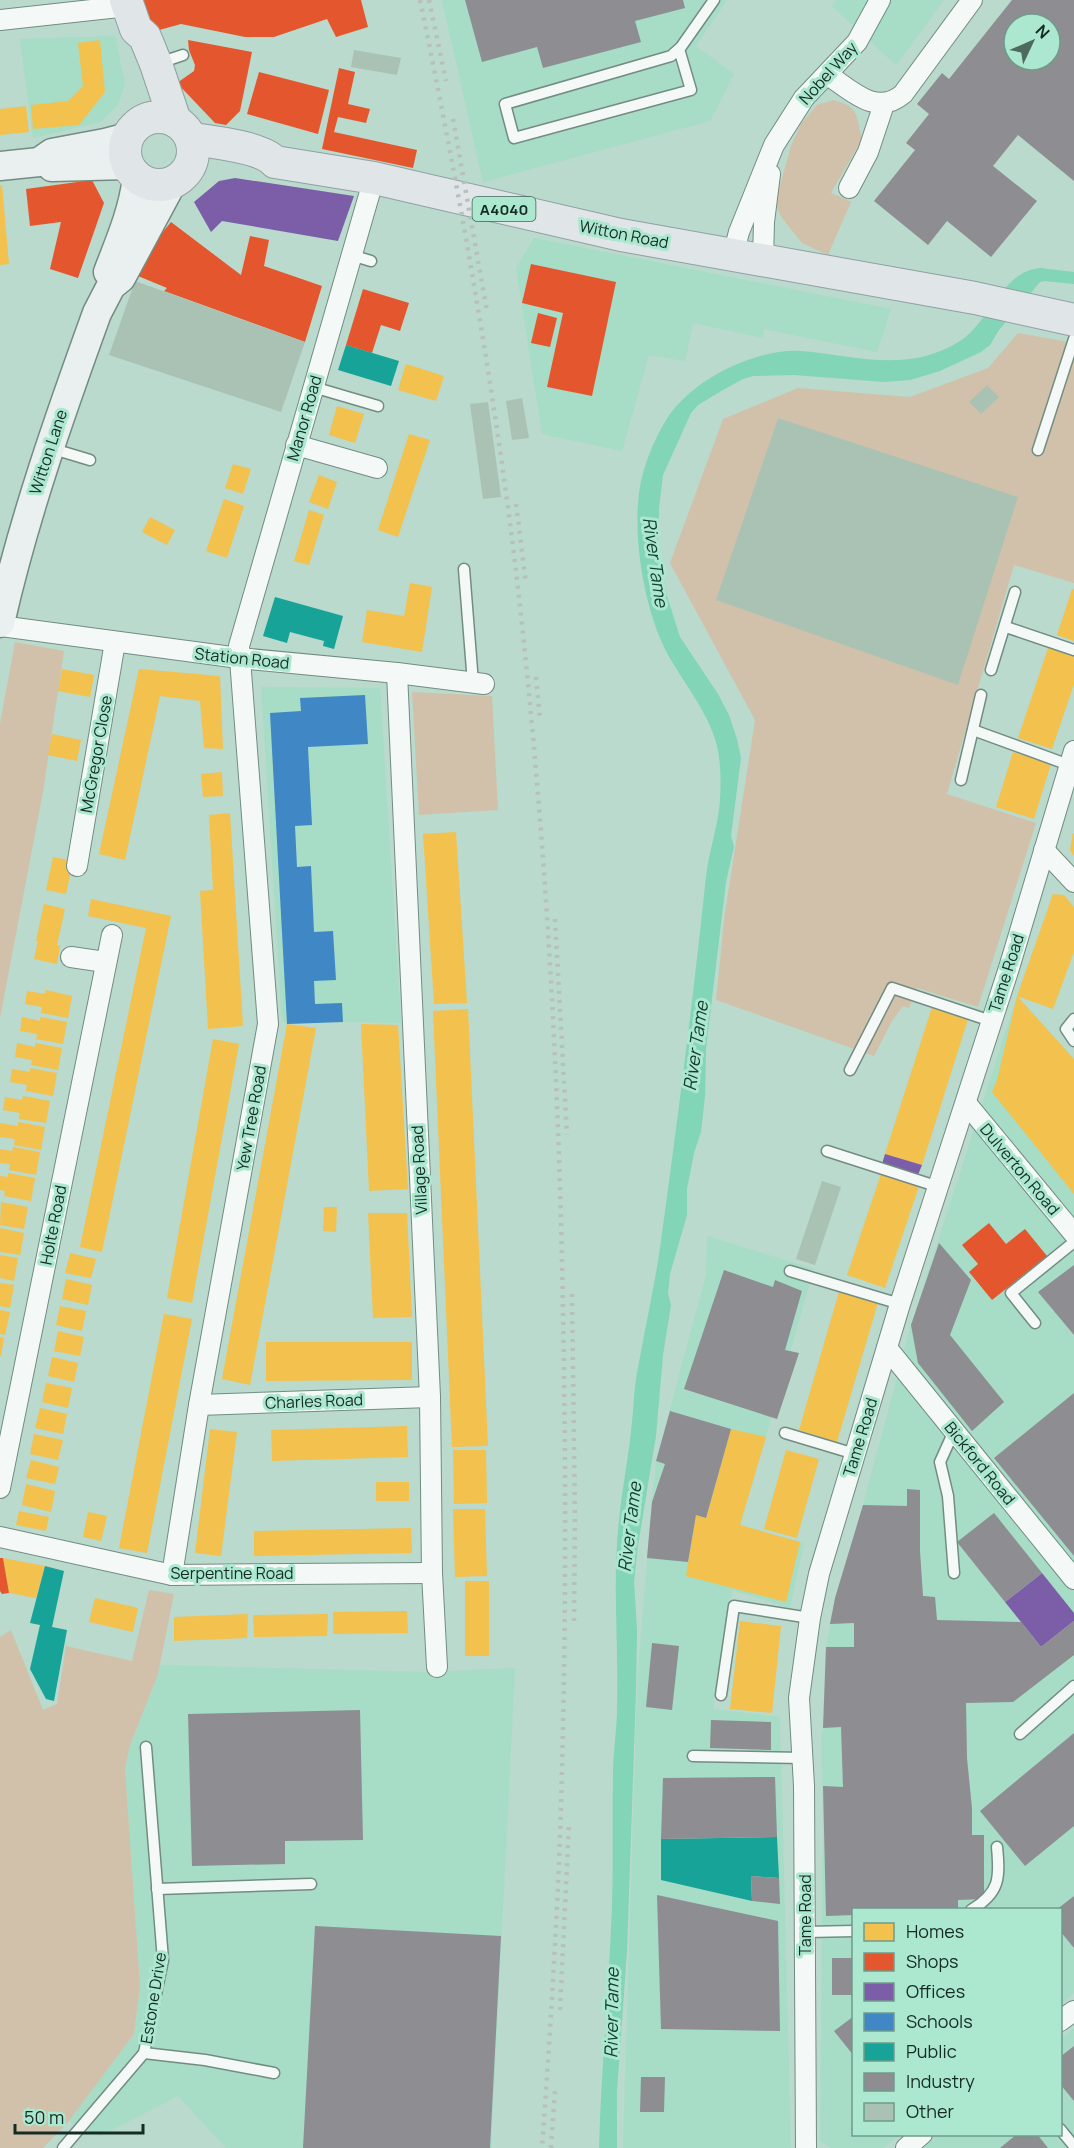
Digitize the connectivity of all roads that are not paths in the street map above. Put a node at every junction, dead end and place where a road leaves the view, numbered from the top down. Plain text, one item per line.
1 (714, 0) edge
2 (880, 0) edge
3 (972, 0) edge
4 (130, 12) edge
5 (0, 20) edge
6 (679, 49) junction
7 (166, 64) junction
8 (828, 75) junction
9 (884, 104) junction
10 (184, 130) junction
11 (232, 145) junction
12 (774, 145) junction
13 (133, 151) junction
14 (275, 162) junction
15 (0, 166) edge
16 (374, 178) junction
17 (179, 179) junction
18 (849, 188) dead end
19 (351, 255) junction
20 (748, 258) junction
21 (371, 261) dead end
22 (111, 286) junction
23 (1070, 325) edge
24 (313, 387) junction
25 (378, 406) dead end
26 (296, 445) junction
27 (49, 447) junction
28 (1038, 450) dead end
29 (90, 460) dead end
30 (377, 468) dead end
31 (464, 569) dead end
32 (1015, 592) dead end
33 (0, 625) edge
34 (1006, 627) junction
35 (115, 642) junction
36 (1074, 650) edge
37 (239, 658) junction
38 (992, 670) dead end
39 (397, 673) junction
40 (479, 684) joint
41 (981, 695) dead end
42 (973, 730) junction
43 (1072, 758) edge
44 (961, 780) dead end
45 (1044, 850) junction
46 (77, 866) dead end
47 (1074, 882) edge
48 (112, 934) dead end
49 (71, 957) dead end
50 (105, 962) junction
51 (1074, 1019) edge
52 (991, 1021) junction
53 (1074, 1041) edge
54 (850, 1070) dead end
55 (966, 1104) junction
56 (827, 1151) dead end
57 (939, 1187) junction
58 (1074, 1234) edge
59 (1074, 1242) edge
60 (790, 1270) dead end
61 (900, 1304) junction
62 (1035, 1323) dead end
63 (887, 1348) junction
64 (430, 1397) junction
65 (199, 1405) junction
66 (954, 1431) junction
67 (786, 1433) dead end
68 (855, 1454) junction
69 (0, 1488) edge
70 (0, 1537) edge
71 (432, 1573) junction
72 (954, 1573) dead end
73 (172, 1575) junction
74 (1074, 1579) edge
75 (810, 1618) junction
76 (437, 1667) dead end
77 (1074, 1686) edge
78 (721, 1695) dead end
79 (1020, 1734) dead end
80 (146, 1747) dead end
81 (693, 1756) dead end
82 (802, 1758) junction
83 (997, 1847) dead end
84 (311, 1884) dead end
85 (157, 1889) junction
86 (974, 1908) edge
87 (852, 1931) edge
88 (806, 1932) junction
89 (144, 2053) junction
90 (274, 2073) dead end
91 (1062, 2131) edge
92 (920, 2136) edge
93 (1074, 2146) edge
94 (63, 2148) edge
95 (806, 2148) edge
96 (906, 2148) edge

1 - 6 lane
2 - 8 street, Nobel Way
3 - 9 street
4 - 5 street
4 - 7 main road
4 - 13 main road
6 - 6 lane
7 - 10 main road
7 - 11 main road
8 - 9 street
8 - 12 street, Nobel Way
9 - 18 street
10 - 11 main road, Witton Road / A4040
10 - 13 main road
10 - 17 main road
11 - 14 main road, Witton Road / A4040
12 - 20 street, Nobel Way
12 - 20 street, Nobel Way
13 - 15 main road
13 - 17 main road
13 - 22 main road, Witton Lane
14 - 16 main road, Witton Road / A4040
14 - 17 main road, Witton Road / A4040
16 - 19 street, Manor Road
16 - 20 main road, Witton Road / A4040
17 - 22 main road, Witton Lane
19 - 21 lane
19 - 24 street, Manor Road
20 - 23 main road, Witton Road / A4040
22 - 27 main road, Witton Lane
23 - 28 lane
24 - 25 lane
24 - 26 street, Manor Road
26 - 30 street
26 - 37 street, Manor Road
27 - 29 lane
27 - 33 main road, Witton Lane
31 - 40 lane
32 - 34 lane
33 - 35 street, Station Road
34 - 36 lane
34 - 38 lane
35 - 37 street, Station Road
35 - 46 street, McGregor Close
37 - 39 street, Station Road
37 - 65 street, Yew Tree Road
39 - 40 street, Station Road
39 - 64 street, Village Road
41 - 42 lane
42 - 43 lane
42 - 44 lane
43 - 45 street, Tame Road
45 - 47 street
45 - 52 street, Tame Road
48 - 50 street, Holte Road
49 - 50 street
50 - 69 street, Holte Road
51 - 53 lane
52 - 54 lane
52 - 55 street, Tame Road
55 - 57 street, Tame Road
55 - 58 street, Dulverton Road
56 - 57 lane
57 - 61 street, Tame Road
59 - 62 lane
60 - 61 lane
61 - 63 street, Tame Road
63 - 66 street, Bickford Road
63 - 68 street, Tame Road
64 - 65 street, Charles Road
64 - 71 street, Village Road
65 - 73 street, Yew Tree Road
66 - 72 lane
66 - 74 street, Bickford Road
67 - 68 lane
68 - 75 street, Tame Road
70 - 73 street, Serpentine Road
71 - 73 street, Serpentine Road
71 - 76 street, Village Road
75 - 78 lane
75 - 82 street, Tame Road
77 - 79 lane
80 - 85 lane, Estone Drive
81 - 82 lane
82 - 88 street, Tame Road
83 - 86 lane
84 - 85 lane
85 - 89 lane, Estone Drive
87 - 88 lane
88 - 95 street, Tame Road
89 - 90 lane
89 - 94 lane, Estone Drive
91 - 93 lane
92 - 96 street

